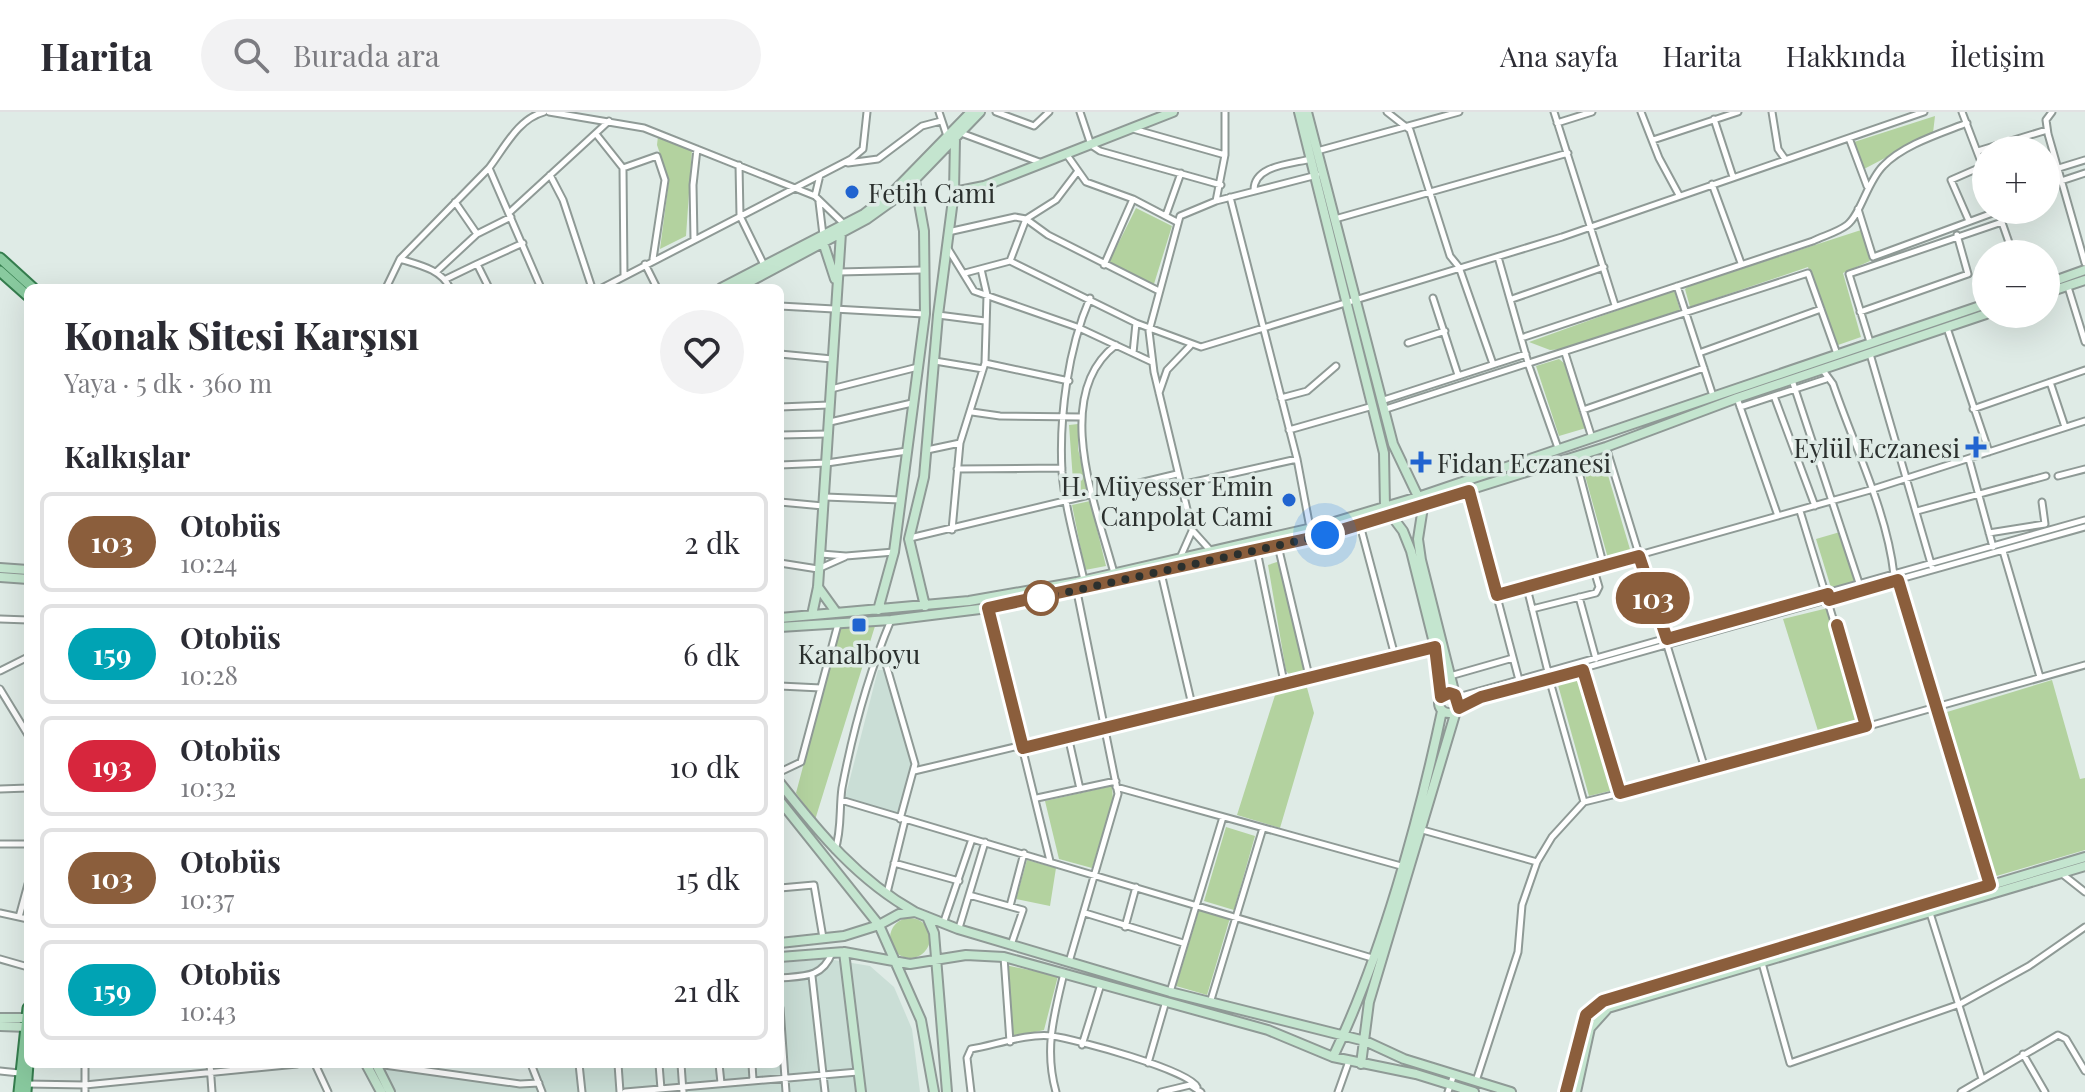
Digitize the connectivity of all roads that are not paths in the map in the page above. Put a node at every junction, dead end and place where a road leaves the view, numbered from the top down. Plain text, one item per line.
1 (547, 112) edge
2 (867, 112) edge
3 (939, 112) edge
4 (971, 112) edge
5 (980, 112) edge
6 (996, 112) edge
7 (1049, 112) edge
8 (1080, 112) edge
9 (1173, 112) edge
10 (1225, 112) edge
11 (1299, 112) edge
12 (1307, 112) edge
13 (1387, 112) edge
14 (1457, 112) edge
15 (1554, 112) edge
16 (1592, 112) edge
17 (1641, 112) edge
18 (1738, 112) edge
19 (1772, 112) edge
20 (1924, 112) edge
21 (1962, 112) edge
22 (2052, 112) edge
23 (1903, 115) edge
24 (1714, 119) junction
25 (610, 120) junction
26 (941, 121) junction
27 (1557, 123) junction
28 (1967, 123) junction
29 (1403, 125) junction
30 (1130, 128) junction
31 (2047, 130) junction
32 (596, 134) junction
33 (1972, 136) edge
34 (2027, 136) edge
35 (2049, 136) edge
36 (954, 137) junction
37 (1849, 138) junction
38 (1653, 140) junction
39 (1091, 145) junction
40 (697, 149) junction
41 (1568, 153) junction
42 (1067, 155) junction
43 (1225, 155) junction
44 (1314, 155) junction
45 (1785, 159) junction
46 (2085, 160) edge
47 (843, 163) junction
48 (1044, 163) junction
49 (739, 165) junction
50 (2060, 167) edge
51 (489, 168) junction
52 (623, 168) junction
53 (1078, 171) junction
54 (1972, 171) edge
55 (1181, 173) junction
56 (2085, 173) edge
57 (1318, 174) junction
58 (550, 175) junction
59 (820, 175) junction
60 (1733, 177) junction
61 (2060, 178) edge
62 (915, 181) junction
63 (2061, 181) junction
64 (1712, 184) junction
65 (1221, 185) junction
66 (794, 186) junction
67 (1867, 186) junction
68 (1254, 191) junction
69 (1430, 191) junction
70 (954, 192) junction
71 (1679, 195) junction
72 (1230, 197) junction
73 (817, 198) junction
74 (1133, 199) junction
75 (1216, 201) junction
76 (455, 202) junction
77 (1858, 208) junction
78 (510, 214) junction
79 (1166, 215) junction
80 (740, 216) junction
81 (1026, 219) junction
82 (1334, 219) junction
83 (1972, 220) edge
84 (1969, 221) junction
85 (1177, 222) junction
86 (1995, 224) edge
87 (1592, 225) junction
88 (842, 228) junction
89 (948, 232) junction
90 (477, 234) junction
91 (1957, 235) junction
92 (823, 238) junction
93 (694, 239) junction
94 (523, 243) junction
95 (947, 246) junction
96 (1498, 257) junction
97 (0, 258) edge
98 (400, 259) junction
99 (653, 259) junction
100 (1010, 261) junction
101 (1741, 263) junction
102 (2085, 263) edge
103 (477, 264) junction
104 (645, 264) junction
105 (764, 265) junction
106 (1104, 265) junction
107 (1459, 267) junction
108 (1604, 267) junction
109 (981, 269) junction
110 (923, 270) junction
111 (2085, 270) edge
112 (0, 271) edge
113 (436, 272) junction
114 (838, 272) junction
115 (964, 273) junction
116 (624, 275) junction
117 (756, 278) junction
118 (446, 279) junction
119 (2060, 279) edge
120 (2085, 280) edge
121 (29, 284) edge
122 (388, 284) edge
123 (448, 284) edge
124 (487, 284) edge
125 (539, 284) edge
126 (591, 284) edge
127 (609, 284) edge
128 (655, 284) edge
129 (728, 284) edge
130 (745, 284) edge
131 (759, 284) edge
132 (838, 285) junction
133 (1677, 286) junction
134 (2067, 286) junction
135 (2060, 288) edge
136 (1157, 290) junction
137 (24, 292) edge
138 (987, 295) junction
139 (1090, 298) junction
140 (1433, 298) dead end
141 (1512, 299) junction
142 (1352, 300) junction
143 (1615, 305) junction
144 (784, 306) edge
145 (837, 307) junction
146 (1821, 309) junction
147 (1972, 309) edge
148 (1860, 312) junction
149 (1685, 313) junction
150 (925, 314) junction
151 (938, 315) junction
152 (1972, 319) edge
153 (985, 321) junction
154 (1136, 323) junction
155 (1264, 326) junction
156 (1077, 327) junction
157 (1150, 327) junction
158 (1947, 327) junction
159 (1445, 331) junction
160 (1521, 338) junction
161 (2085, 342) edge
162 (1408, 343) dead end
163 (1116, 344) junction
164 (1191, 345) junction
165 (1870, 348) junction
166 (1133, 353) junction
167 (1565, 353) junction
168 (1699, 353) junction
169 (784, 354) edge
170 (1526, 354) junction
171 (1837, 355) junction
172 (833, 360) junction
173 (935, 361) junction
174 (1152, 362) junction
175 (1528, 363) junction
176 (1493, 364) junction
177 (984, 366) junction
178 (1336, 366) dead end
179 (918, 367) junction
180 (1704, 368) junction
181 (2085, 370) edge
182 (1824, 374) junction
183 (1458, 375) junction
184 (1069, 381) junction
185 (2050, 382) junction
186 (1793, 384) junction
187 (831, 389) junction
188 (1159, 394) junction
189 (1774, 396) junction
190 (1714, 397) junction
191 (1281, 398) junction
192 (1738, 402) junction
193 (912, 403) junction
194 (829, 405) junction
195 (1385, 405) junction
196 (1374, 406) junction
197 (784, 407) edge
198 (1973, 409) junction
199 (1583, 410) junction
200 (972, 412) junction
201 (1064, 416) junction
202 (1083, 417) junction
203 (2085, 421) edge
204 (829, 422) junction
205 (2065, 427) junction
206 (1289, 430) junction
207 (829, 434) junction
208 (784, 435) edge
209 (1592, 438) junction
210 (960, 443) junction
211 (1606, 447) junction
212 (1558, 449) junction
213 (927, 450) junction
214 (908, 451) junction
215 (1989, 452) junction
216 (1575, 457) junction
217 (1297, 459) junction
218 (1969, 459) junction
219 (827, 463) junction
220 (784, 465) edge
221 (1062, 468) junction
222 (957, 469) junction
223 (2085, 469) edge
224 (1177, 474) junction
225 (2046, 476) dead end
226 (2058, 476) dead end
227 (1908, 478) junction
228 (1181, 485) junction
229 (1870, 490) junction
230 (1469, 491) junction
231 (1978, 493) junction
232 (1093, 495) junction
233 (1418, 497) junction
234 (901, 500) junction
235 (824, 501) junction
236 (1833, 501) junction
237 (784, 502) edge
238 (1067, 502) junction
239 (2042, 502) dead end
240 (1815, 506) junction
241 (1385, 507) junction
242 (1423, 507) junction
243 (1800, 511) junction
244 (1917, 511) junction
245 (1778, 516) junction
246 (1389, 517) junction
247 (2085, 520) edge
248 (2045, 524) junction
249 (1360, 525) junction
250 (2085, 527) edge
251 (1310, 528) junction
252 (952, 530) junction
253 (1192, 530) junction
254 (2046, 532) junction
255 (1989, 533) junction
256 (909, 539) junction
257 (1278, 546) junction
258 (1993, 547) junction
259 (1211, 551) junction
260 (1257, 551) junction
261 (2003, 551) junction
262 (894, 552) junction
263 (820, 554) junction
264 (846, 556) junction
265 (1639, 556) junction
266 (1180, 558) junction
267 (784, 564) edge
268 (1604, 567) junction
269 (0, 568) edge
270 (1933, 568) junction
271 (818, 569) junction
272 (24, 570) edge
273 (1594, 570) junction
274 (1114, 573) junction
275 (1161, 573) junction
276 (0, 577) edge
277 (1896, 578) junction
278 (24, 579) edge
279 (1084, 580) junction
280 (1860, 586) junction
281 (818, 587) junction
282 (1527, 588) junction
283 (1077, 592) junction
284 (1497, 595) junction
285 (1579, 597) junction
286 (1828, 597) junction
287 (925, 606) junction
288 (988, 608) junction
289 (1532, 609) junction
290 (878, 610) junction
291 (836, 612) junction
292 (812, 615) junction
293 (784, 618) edge
294 (0, 619) edge
295 (24, 620) edge
296 (891, 620) junction
297 (838, 623) junction
298 (784, 627) edge
299 (1668, 642) junction
300 (880, 646) junction
301 (1435, 647) junction
302 (1395, 656) junction
303 (24, 658) edge
304 (1513, 658) junction
305 (1596, 659) junction
306 (2085, 665) edge
307 (1583, 670) junction
308 (0, 671) edge
309 (1549, 675) junction
310 (1309, 676) junction
311 (1450, 676) junction
312 (2040, 677) junction
313 (1519, 680) junction
314 (1284, 682) junction
315 (784, 686) edge
316 (821, 688) junction
317 (0, 689) edge
318 (1456, 696) junction
319 (1441, 697) junction
320 (1192, 705) junction
321 (1936, 707) junction
322 (1458, 709) junction
323 (1442, 711) junction
324 (1106, 726) junction
325 (1866, 726) junction
326 (24, 728) edge
327 (1068, 736) junction
328 (1023, 748) junction
329 (784, 770) edge
330 (914, 771) junction
331 (1706, 772) junction
332 (1116, 784) junction
333 (24, 788) edge
334 (784, 788) edge
335 (0, 789) edge
336 (1080, 789) junction
337 (1620, 793) junction
338 (1037, 798) junction
339 (841, 800) junction
340 (1584, 802) junction
341 (784, 806) edge
342 (1223, 817) junction
343 (902, 820) junction
344 (1263, 828) junction
345 (1419, 829) junction
346 (972, 839) junction
347 (985, 842) junction
348 (0, 844) edge
349 (24, 844) edge
350 (834, 851) junction
351 (1024, 853) junction
352 (2085, 857) edge
353 (1050, 861) junction
354 (1537, 862) junction
355 (894, 863) junction
356 (1401, 866) junction
357 (2085, 866) edge
358 (1098, 873) junction
359 (2061, 873) junction
360 (959, 881) junction
361 (1990, 885) junction
362 (1136, 887) junction
363 (784, 888) edge
364 (2085, 892) edge
365 (969, 895) junction
366 (886, 896) junction
367 (24, 899) edge
368 (1195, 903) junction
369 (1010, 906) junction
370 (915, 912) junction
371 (1930, 912) junction
372 (0, 913) edge
373 (1085, 913) junction
374 (19, 917) junction
375 (24, 918) edge
376 (1238, 918) junction
377 (928, 919) junction
378 (943, 924) junction
379 (879, 925) junction
380 (1125, 927) junction
381 (2085, 927) edge
382 (958, 929) junction
383 (823, 938) junction
384 (784, 943) edge
385 (1184, 943) junction
386 (1011, 945) junction
387 (832, 952) junction
388 (844, 952) junction
389 (784, 957) edge
390 (1004, 957) junction
391 (1372, 958) junction
392 (0, 959) edge
393 (935, 960) junction
394 (893, 962) junction
395 (1069, 962) junction
396 (1762, 962) junction
397 (24, 966) edge
398 (1064, 973) junction
399 (812, 976) junction
400 (784, 978) edge
401 (1101, 983) junction
402 (1168, 997) junction
403 (1210, 1003) junction
404 (1960, 1004) junction
405 (0, 1018) edge
406 (24, 1020) edge
407 (24, 1020) edge
408 (0, 1026) edge
409 (24, 1035) edge
410 (1050, 1035) junction
411 (1344, 1035) junction
412 (1365, 1041) junction
413 (1010, 1042) junction
414 (1082, 1045) junction
415 (784, 1054) edge
416 (2023, 1054) junction
417 (1333, 1057) junction
418 (1349, 1061) junction
419 (1148, 1063) junction
420 (1361, 1064) junction
421 (27, 1068) edge
422 (210, 1068) edge
423 (258, 1068) edge
424 (317, 1068) edge
425 (368, 1068) edge
426 (378, 1068) edge
427 (405, 1068) edge
428 (534, 1068) edge
429 (537, 1068) edge
430 (579, 1068) edge
431 (619, 1068) edge
432 (659, 1068) edge
433 (681, 1068) edge
434 (719, 1068) edge
435 (752, 1068) edge
436 (0, 1071) edge
437 (2085, 1071) edge
438 (536, 1072) junction
439 (858, 1072) junction
440 (19, 1073) junction
441 (210, 1073) junction
442 (822, 1074) junction
443 (1454, 1074) junction
444 (786, 1077) junction
445 (1982, 1079) junction
446 (753, 1080) junction
447 (1476, 1081) junction
448 (539, 1083) junction
449 (721, 1083) junction
450 (85, 1088) edge
451 (1450, 1088) edge
452 (24, 1089) edge
453 (661, 1089) junction
454 (683, 1090) edge
455 (1199, 1090) edge
456 (648, 1091) edge
457 (212, 1092) edge
458 (328, 1092) edge
459 (381, 1092) edge
460 (390, 1092) edge
461 (542, 1092) edge
462 (582, 1092) edge
463 (623, 1092) edge
464 (786, 1092) edge
465 (825, 1092) edge
466 (861, 1092) edge
467 (934, 1092) edge
468 (947, 1092) edge
469 (971, 1092) edge
470 (1056, 1092) edge
471 (1161, 1092) edge
472 (1338, 1092) edge
473 (1474, 1092) edge
474 (1511, 1092) edge
475 (1566, 1092) edge
476 (1576, 1092) edge
477 (1961, 1092) edge
478 (2045, 1092) edge

1 - 25 street
1 - 51 street
2 - 47 street
3 - 26 street
4 - 36 street
5 - 36 street
6 - 7 street
8 - 39 street
9 - 30 street
10 - 43 street
11 - 44 street
12 - 44 street
13 - 29 street
14 - 29 street
15 - 27 street
16 - 27 street
17 - 38 street
18 - 24 street
19 - 45 street
20 - 23 street
21 - 28 street
22 - 31 street
23 - 37 street
24 - 38 street
24 - 60 street
25 - 32 street
25 - 40 street
26 - 36 street
26 - 47 street
27 - 41 street
28 - 33 street
28 - 67 street
29 - 44 street
29 - 69 street
30 - 39 street
30 - 43 street
31 - 34 street
31 - 35 street
32 - 52 street
32 - 58 street
36 - 48 street
36 - 62 street
36 - 70 street
36 - 88 street
37 - 45 street
37 - 67 street
38 - 71 street
39 - 42 street
39 - 55 street
40 - 49 street
40 - 93 street
41 - 69 street
41 - 87 street
42 - 48 street
42 - 53 street
43 - 65 street
44 - 57 street
44 - 68 street
45 - 60 street
46 - 50 street
47 - 59 street
48 - 70 street
49 - 66 street
49 - 80 street
51 - 76 street
51 - 78 street
52 - 99 street
52 - 116 street
53 - 74 street
53 - 81 street
54 - 84 street
55 - 65 street
55 - 79 street
56 - 63 street
57 - 68 street
57 - 82 street
57 - 142 street
58 - 78 street
58 - 126 street
59 - 66 street
59 - 73 street
60 - 64 street
61 - 63 street
62 - 88 street
62 - 110 street
63 - 102 street
64 - 71 street
64 - 101 street
65 - 75 street
66 - 73 street
66 - 80 street
67 - 77 street
68 - 72 street
69 - 82 street
69 - 107 street
70 - 89 street
71 - 87 street
72 - 75 street
72 - 155 street
73 - 88 street
73 - 92 street
74 - 79 street
74 - 106 street
75 - 85 street
76 - 90 street
76 - 98 street
77 - 84 street
77 - 101 street
78 - 90 street
78 - 94 street
79 - 85 street
80 - 93 street
80 - 105 street
81 - 89 street
81 - 100 street
81 - 106 street
82 - 142 street
83 - 84 street
85 - 136 street
86 - 91 street
87 - 96 street
87 - 108 street
88 - 92 street
88 - 114 street
89 - 95 street
90 - 113 street
91 - 148 street
91 - 148 street
92 - 105 street
92 - 117 street
92 - 132 street
93 - 99 street
94 - 103 street
94 - 125 street
95 - 115 street
95 - 151 street
96 - 107 street
96 - 141 street
97 - 121 main road
98 - 113 street
98 - 122 street
99 - 104 street
100 - 109 street
100 - 139 street
101 - 133 street
103 - 118 street
103 - 124 street
104 - 116 street
104 - 128 street
105 - 129 street
106 - 136 street
107 - 142 street
107 - 176 street
108 - 141 street
108 - 143 street
109 - 115 street
109 - 138 street
110 - 114 street
110 - 150 street
111 - 119 street
112 - 137 main road
113 - 118 street
114 - 132 street
115 - 138 street
116 - 127 street
117 - 130 street
117 - 131 street
118 - 123 street
120 - 134 street
132 - 145 street
133 - 143 street
133 - 149 street
134 - 135 street
134 - 161 street
136 - 157 street
138 - 153 street
138 - 156 street
139 - 154 street
139 - 156 street
140 - 159 street
141 - 160 street
142 - 155 street
142 - 195 street
142 - 196 street
143 - 160 street
144 - 145 street
145 - 150 street
145 - 172 street
146 - 149 street
146 - 168 street
146 - 171 street
147 - 165 street
148 - 165 street
149 - 167 street
149 - 168 street
150 - 179 street
151 - 153 street
151 - 173 street
152 - 158 street
153 - 177 street
154 - 157 street
154 - 166 street
155 - 164 street
155 - 191 street
156 - 163 street
156 - 184 street
157 - 164 street
157 - 174 street
158 - 165 street
158 - 198 street
159 - 162 street
159 - 183 street
160 - 170 street
163 - 166 street
163 - 202 street
164 - 188 street
165 - 171 street
165 - 182 street
165 - 227 street
166 - 174 street
167 - 175 street
167 - 199 street
168 - 180 street
169 - 172 street
170 - 175 street
170 - 176 street
171 - 190 street
172 - 187 street
173 - 177 street
173 - 213 street
174 - 188 street
175 - 195 street
175 - 212 street
176 - 183 street
177 - 184 street
177 - 200 street
178 - 191 street
179 - 187 street
179 - 193 street
180 - 190 street
180 - 199 street
181 - 185 street
182 - 186 street
182 - 229 street
183 - 195 street
184 - 201 street
185 - 198 street
185 - 205 street
186 - 189 street
186 - 192 street
186 - 236 street
187 - 194 street
188 - 224 street
189 - 192 street
189 - 240 street
190 - 209 street
191 - 206 street
192 - 211 street
192 - 245 street
193 - 204 street
193 - 214 street
194 - 197 street
194 - 204 street
195 - 233 street
196 - 206 street
196 - 241 street
198 - 215 street
199 - 209 street
200 - 201 street
200 - 210 street
201 - 202 street
201 - 221 street
202 - 232 street
203 - 205 street
204 - 207 street
205 - 215 street
206 - 217 street
207 - 208 street
207 - 219 street
209 - 212 street
210 - 213 street
210 - 222 street
211 - 216 street
211 - 265 street
212 - 233 street
213 - 256 street
214 - 219 street
214 - 234 street
215 - 218 street
216 - 230 street
216 - 268 street
217 - 228 street
217 - 251 street
218 - 227 street
218 - 231 street
219 - 220 street
219 - 235 street
221 - 222 street
221 - 238 street
222 - 252 street
223 - 226 street
224 - 228 street
224 - 232 street
225 - 231 street
227 - 229 street
227 - 244 street
228 - 253 street
229 - 236 street
229 - 277 street
230 - 242 street
230 - 284 street
231 - 244 street
231 - 255 street
232 - 238 street
232 - 274 street
233 - 241 street
233 - 242 street
234 - 235 street
234 - 262 street
235 - 237 street
235 - 263 street
236 - 240 street
236 - 280 street
238 - 252 street
238 - 279 street
239 - 248 street
240 - 243 street
241 - 246 street
241 - 251 street
242 - 246 street
242 - 311 street
243 - 245 street
243 - 286 street
244 - 270 street
245 - 265 street
246 - 249 street
246 - 301 street
247 - 254 street
248 - 254 street
248 - 255 street
249 - 257 street
249 - 302 street
250 - 261 street
251 - 259 street
252 - 256 street
253 - 259 street
253 - 266 street
254 - 258 street
255 - 258 street
256 - 287 street
257 - 260 street
257 - 310 street
258 - 270 street
259 - 266 street
260 - 275 street
260 - 314 street
261 - 270 street
261 - 312 street
262 - 264 street
262 - 290 street
263 - 264 street
263 - 271 street
264 - 271 street
265 - 268 street
265 - 299 street
266 - 274 street
267 - 271 street
268 - 273 street
269 - 272 street
270 - 277 street
271 - 281 street
273 - 282 street
273 - 285 street
274 - 279 street
275 - 283 street
275 - 320 street
276 - 278 street
277 - 280 street
277 - 286 street
277 - 321 street
279 - 287 street
280 - 286 street
281 - 291 street
281 - 292 street
282 - 284 street
282 - 289 street
283 - 288 street
283 - 324 street
284 - 304 street
285 - 289 street
285 - 305 street
286 - 299 street
286 - 325 street
287 - 290 street
288 - 296 street
288 - 328 street
289 - 309 street
290 - 291 street
291 - 292 street
292 - 293 street
294 - 295 street
296 - 297 street
296 - 300 street
297 - 298 street
297 - 316 street
299 - 305 street
299 - 307 street
299 - 331 street
300 - 330 street
300 - 339 street
301 - 302 street
301 - 319 street
302 - 310 street
303 - 308 street
304 - 311 street
304 - 313 street
305 - 309 street
306 - 312 street
307 - 309 street
307 - 337 street
309 - 313 street
309 - 322 street
309 - 340 street
310 - 314 street
311 - 318 street
312 - 321 street
313 - 318 street
314 - 320 street
315 - 316 street
316 - 329 street
317 - 326 street
318 - 319 street
318 - 322 street
319 - 323 street
320 - 324 street
321 - 325 street
321 - 361 street
322 - 323 street
322 - 345 street
323 - 356 street
324 - 327 street
324 - 332 street
325 - 331 street
327 - 328 street
327 - 336 street
328 - 330 street
328 - 338 street
330 - 343 street
331 - 337 street
332 - 336 street
332 - 342 street
332 - 358 street
333 - 335 street
334 - 350 street
336 - 338 street
337 - 340 street
338 - 353 street
339 - 343 street
339 - 350 street
340 - 354 street
341 - 379 street
342 - 344 street
342 - 368 street
343 - 346 street
343 - 355 street
344 - 356 street
344 - 376 street
345 - 354 street
345 - 412 street
346 - 347 street
346 - 360 street
347 - 351 street
347 - 365 street
348 - 349 street
350 - 366 street
351 - 353 street
351 - 369 street
352 - 361 street
353 - 358 street
354 - 447 street
355 - 360 street
355 - 366 street
356 - 391 street
357 - 359 street
358 - 362 street
358 - 373 street
359 - 364 street
359 - 371 street
360 - 378 street
361 - 475 street
362 - 368 street
362 - 380 street
363 - 383 street
365 - 369 street
365 - 382 street
366 - 370 street
367 - 374 street
368 - 376 street
368 - 385 street
369 - 386 street
370 - 377 street
370 - 379 street
371 - 396 street
371 - 404 street
372 - 374 street
373 - 380 street
373 - 395 street
374 - 375 street
376 - 391 street
376 - 403 street
377 - 378 street
377 - 393 street
378 - 382 street
379 - 383 street
379 - 394 street
380 - 385 street
381 - 404 street
382 - 386 street
383 - 384 street
385 - 402 street
386 - 395 street
387 - 388 street
387 - 389 street
387 - 399 street
388 - 394 street
388 - 439 street
390 - 393 street
390 - 398 street
390 - 413 street
391 - 411 street
392 - 397 street
393 - 394 street
393 - 468 street
394 - 467 street
395 - 402 street
396 - 404 street
396 - 476 street
398 - 401 street
398 - 410 street
399 - 400 street
399 - 442 street
401 - 402 street
401 - 414 street
402 - 403 street
402 - 417 street
402 - 419 street
403 - 411 street
404 - 445 street
405 - 406 street
407 - 408 street
409 - 440 main road
410 - 413 street
410 - 414 street
410 - 470 street
411 - 412 street
411 - 417 street
412 - 420 street
412 - 443 street
413 - 469 street
414 - 419 street
415 - 444 street
416 - 437 street
416 - 445 street
416 - 478 street
417 - 418 street
418 - 420 street
418 - 472 street
419 - 455 street
420 - 451 street
421 - 452 main road
422 - 441 street
423 - 441 street
424 - 458 street
425 - 459 street
426 - 460 street
427 - 448 street
428 - 438 street
429 - 438 street
430 - 462 street
431 - 463 street
432 - 453 street
433 - 454 street
434 - 449 street
435 - 446 street
436 - 440 street
438 - 448 street
439 - 442 street
439 - 466 street
440 - 452 main road
441 - 450 street
441 - 457 street
442 - 444 street
442 - 465 street
443 - 447 street
443 - 451 street
444 - 446 street
444 - 464 street
445 - 477 street
446 - 449 street
447 - 474 street
448 - 461 street
449 - 454 street
450 - 452 street
451 - 473 street
453 - 454 street
453 - 456 street
455 - 471 street
456 - 463 street

